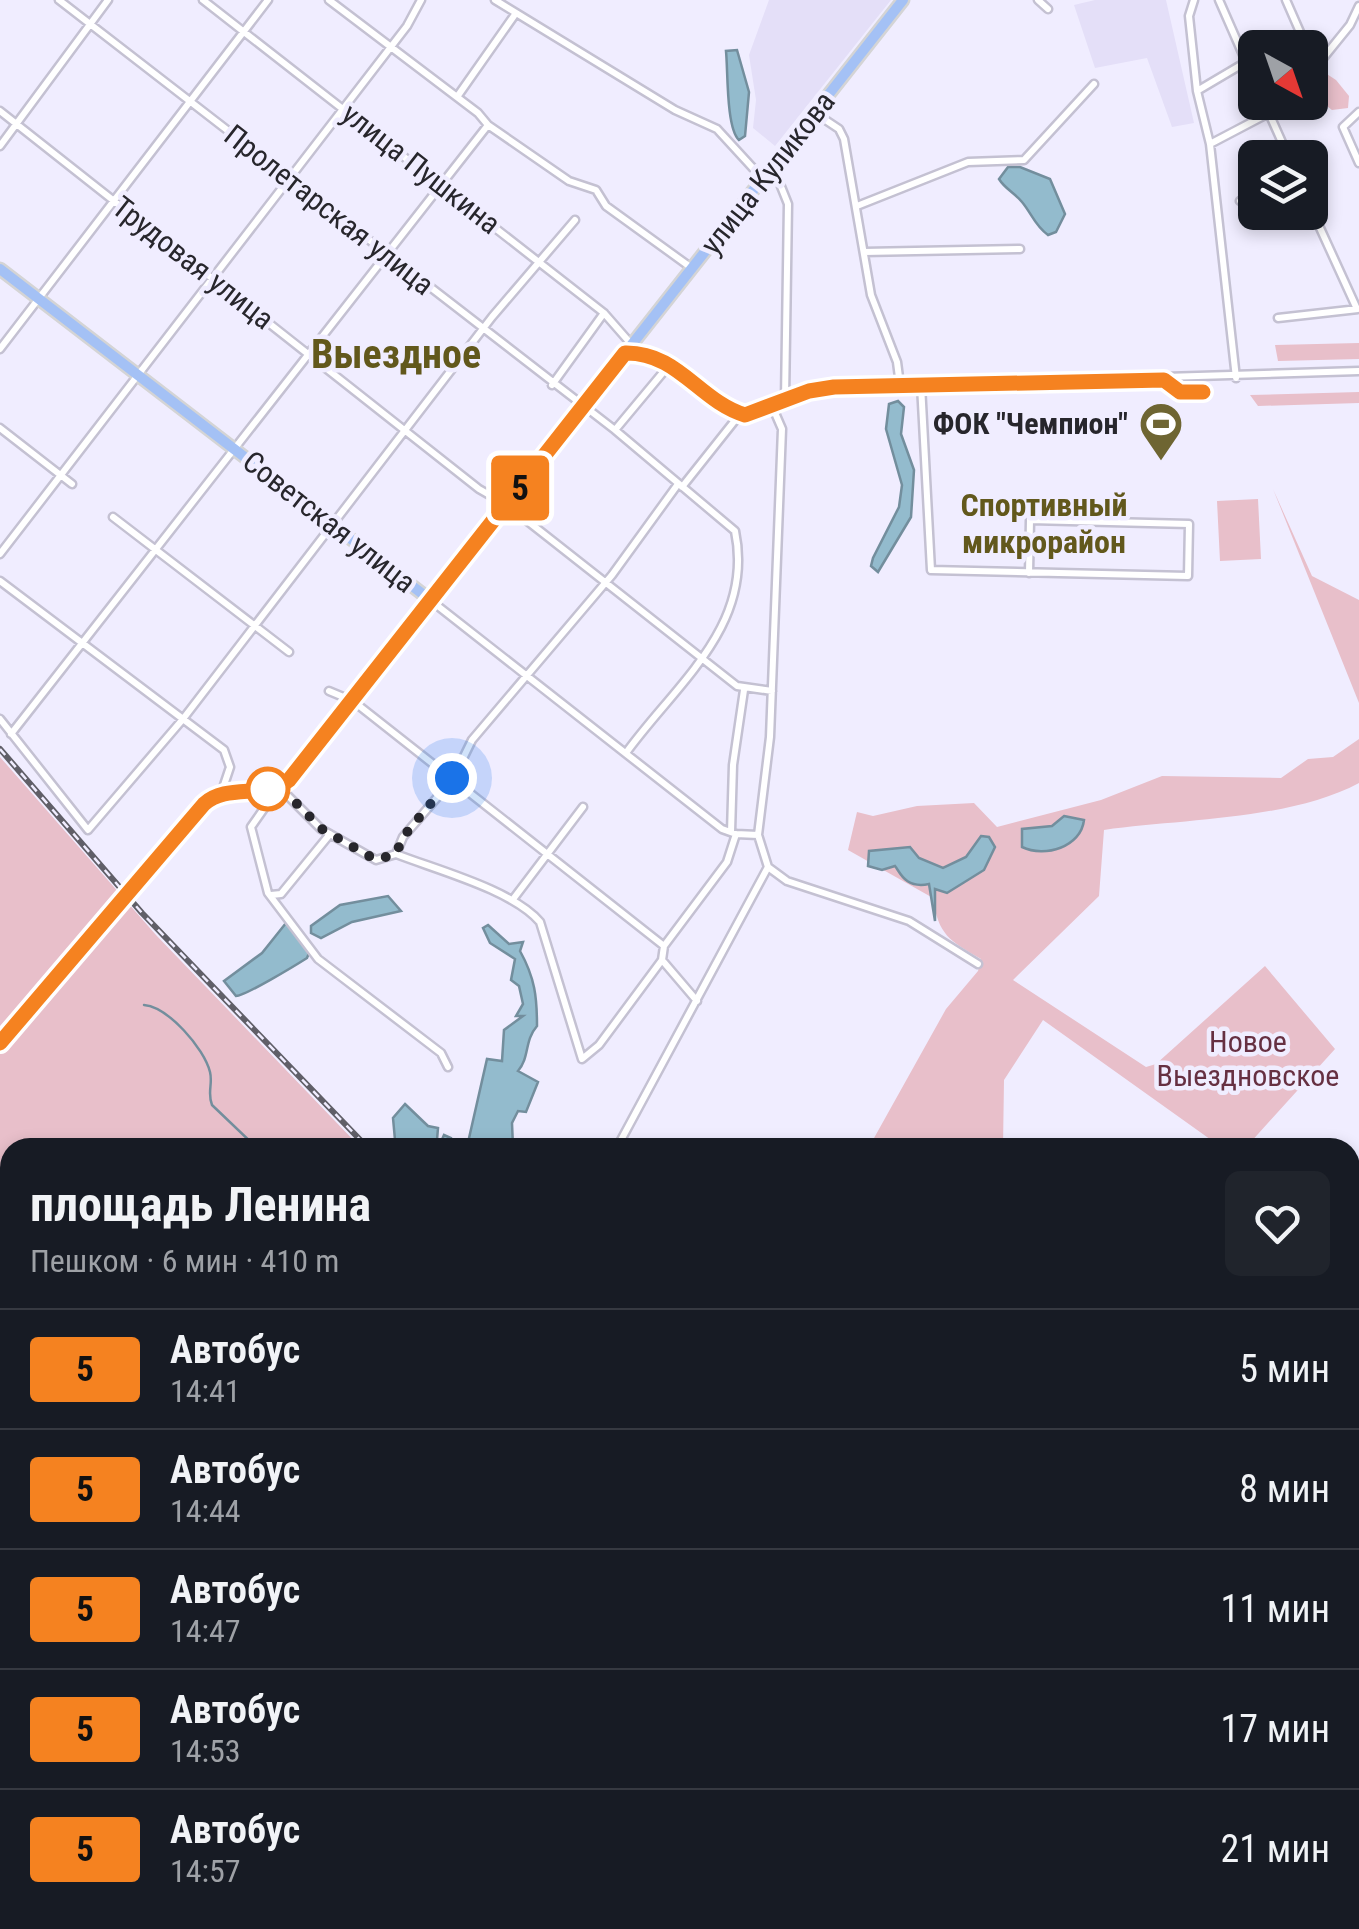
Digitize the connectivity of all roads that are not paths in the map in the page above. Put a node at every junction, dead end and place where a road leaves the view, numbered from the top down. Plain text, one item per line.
1 (60, 0) edge
2 (108, 0) edge
3 (203, 0) edge
4 (268, 0) edge
5 (329, 0) edge
6 (420, 0) edge
7 (496, 0) edge
8 (904, 0) edge
9 (1038, 0) edge
10 (1194, 0) edge
11 (1219, 0) edge
12 (1287, 1) edge
13 (1359, 6) edge
14 (1048, 9) dead end
15 (516, 13) junction
16 (90, 25) junction
17 (1300, 30) edge
18 (245, 33) junction
19 (389, 44) junction
20 (1238, 44) edge
21 (1328, 53) edge
22 (1238, 67) edge
23 (1094, 84) dead end
24 (1197, 91) junction
25 (457, 97) junction
26 (192, 104) junction
27 (342, 108) junction
28 (0, 111) edge
29 (815, 112) junction
30 (1359, 112) edge
31 (1256, 120) edge
32 (488, 125) junction
33 (16, 126) junction
34 (1210, 144) junction
35 (0, 146) edge
36 (1359, 163) edge
37 (765, 176) junction
38 (287, 178) junction
39 (441, 184) junction
40 (115, 202) junction
41 (856, 206) junction
42 (575, 220) dead end
43 (1321, 230) edge
44 (1020, 249) dead end
45 (864, 252) junction
46 (386, 255) junction
47 (540, 263) junction
48 (0, 269) edge
49 (693, 269) junction
50 (212, 277) junction
51 (39, 299) junction
52 (1358, 309) edge
53 (604, 314) junction
54 (1278, 318) dead end
55 (482, 329) junction
56 (0, 349) edge
57 (628, 349) junction
58 (310, 353) junction
59 (670, 364) junction
60 (1359, 371) edge
61 (138, 375) junction
62 (1236, 378) junction
63 (552, 384) junction
64 (921, 385) junction
65 (900, 386) junction
66 (785, 399) junction
67 (772, 406) junction
68 (584, 407) junction
69 (740, 414) junction
70 (0, 428) edge
71 (407, 429) junction
72 (615, 430) junction
73 (235, 450) junction
74 (60, 474) junction
75 (72, 484) dead end
76 (680, 486) junction
77 (507, 505) junction
78 (114, 517) dead end
79 (334, 526) junction
80 (158, 550) junction
81 (0, 554) edge
82 (1030, 573) junction
83 (0, 582) edge
84 (603, 583) junction
85 (432, 602) junction
86 (254, 626) junction
87 (84, 645) junction
88 (289, 652) dead end
89 (702, 660) junction
90 (528, 678) junction
91 (744, 690) junction
92 (329, 691) dead end
93 (772, 691) junction
94 (353, 701) junction
95 (183, 719) junction
96 (0, 720) edge
97 (11, 734) junction
98 (626, 753) junction
99 (452, 778) junction
100 (280, 787) junction
101 (221, 794) junction
102 (583, 807) dead end
103 (733, 833) junction
104 (330, 834) junction
105 (758, 834) junction
106 (546, 853) junction
107 (396, 854) junction
108 (768, 867) junction
109 (271, 895) junction
110 (514, 898) junction
111 (664, 946) junction
112 (662, 960) junction
113 (978, 964) dead end
114 (681, 985) junction
115 (706, 985) junction
116 (697, 1002) junction
117 (0, 1044) edge
118 (448, 1067) dead end
119 (622, 1138) edge

1 - 16 street, Пролетарская улица
2 - 16 street
3 - 18 street, улица Пушкина
4 - 18 street
5 - 19 street
6 - 19 street
7 - 15 street
8 - 29 main road, улица Куликова
9 - 14 street
10 - 24 street
11 - 20 street
12 - 17 street
13 - 21 street
15 - 25 street
15 - 37 street
16 - 26 street, Пролетарская улица
16 - 33 street
18 - 26 street
18 - 27 street, улица Пушкина
19 - 25 street
19 - 27 street
22 - 24 street
23 - 41 street
24 - 34 street
25 - 32 street
26 - 38 street, Пролетарская улица
26 - 40 street
27 - 38 street
27 - 39 street, улица Пушкина
28 - 33 street, Трудовая улица
29 - 37 main road, улица Куликова
29 - 41 street
30 - 36 street
31 - 34 street
32 - 39 street
32 - 49 street
33 - 35 street
33 - 40 street, Трудовая улица
34 - 62 street
37 - 49 main road, улица Куликова
37 - 66 street
38 - 46 street, Пролетарская улица
38 - 50 street
39 - 46 street
39 - 47 street, улица Пушкина
40 - 50 street, Трудовая улица
40 - 51 street
41 - 45 street
42 - 47 street
43 - 52 street
44 - 45 street
45 - 65 street
46 - 55 street, Пролетарская улица
46 - 58 street
47 - 53 street, улица Пушкина
47 - 55 street
48 - 51 main road, Советская улица
49 - 57 main road, улица Куликова
50 - 58 street, Трудовая улица
50 - 61 street
51 - 56 street
51 - 61 main road, Советская улица
52 - 54 street
53 - 57 street, улица Пушкина
53 - 63 street
55 - 63 street, Пролетарская улица
55 - 71 street
57 - 59 street
57 - 68 main road, улица Куликова
58 - 71 street, Трудовая улица
58 - 73 street
59 - 69 street
59 - 72 street
60 - 62 street
61 - 73 main road, Советская улица
61 - 74 street
62 - 64 street
63 - 68 street, Пролетарская улица
64 - 65 street
64 - 82 street
65 - 66 street
66 - 67 street
67 - 69 street
67 - 93 street
68 - 72 street, Пролетарская улица
68 - 77 main road, улица Куликова
69 - 76 street
70 - 74 street
71 - 77 street, Трудовая улица
71 - 79 street
72 - 76 street, Пролетарская улица
73 - 79 main road, Советская улица
73 - 80 street
74 - 75 street
74 - 81 street
76 - 84 street
76 - 89 street, Пролетарская улица
77 - 84 street, Трудовая улица
77 - 85 main road, улица Куликова
78 - 80 street
79 - 85 main road, Советская улица
79 - 86 street
80 - 86 street
80 - 87 street
82 - 82 street
83 - 87 street
84 - 89 street, Трудовая улица
84 - 90 street
85 - 90 street, Советская улица
85 - 94 main road, улица Куликова
86 - 88 street
86 - 95 street
87 - 95 street
87 - 97 street
89 - 91 street, Трудовая улица
89 - 98 street
90 - 98 street, Советская улица
90 - 99 street
91 - 93 street
91 - 103 street
92 - 94 street
93 - 105 street
94 - 99 street
94 - 100 main road, улица Куликова
95 - 97 street
95 - 101 street
96 - 97 street
98 - 103 street, Советская улица
99 - 106 street
99 - 107 street
100 - 101 main road
100 - 104 street
100 - 109 street
101 - 117 main road, bridge
102 - 106 street
103 - 105 street
103 - 111 street
104 - 107 street
104 - 109 street
105 - 108 street
106 - 110 street
106 - 111 street
107 - 110 street
108 - 113 street
108 - 115 street
109 - 118 street
110 - 112 street
111 - 112 street
112 - 114 street
114 - 115 street
114 - 116 street
115 - 116 street
116 - 119 street

